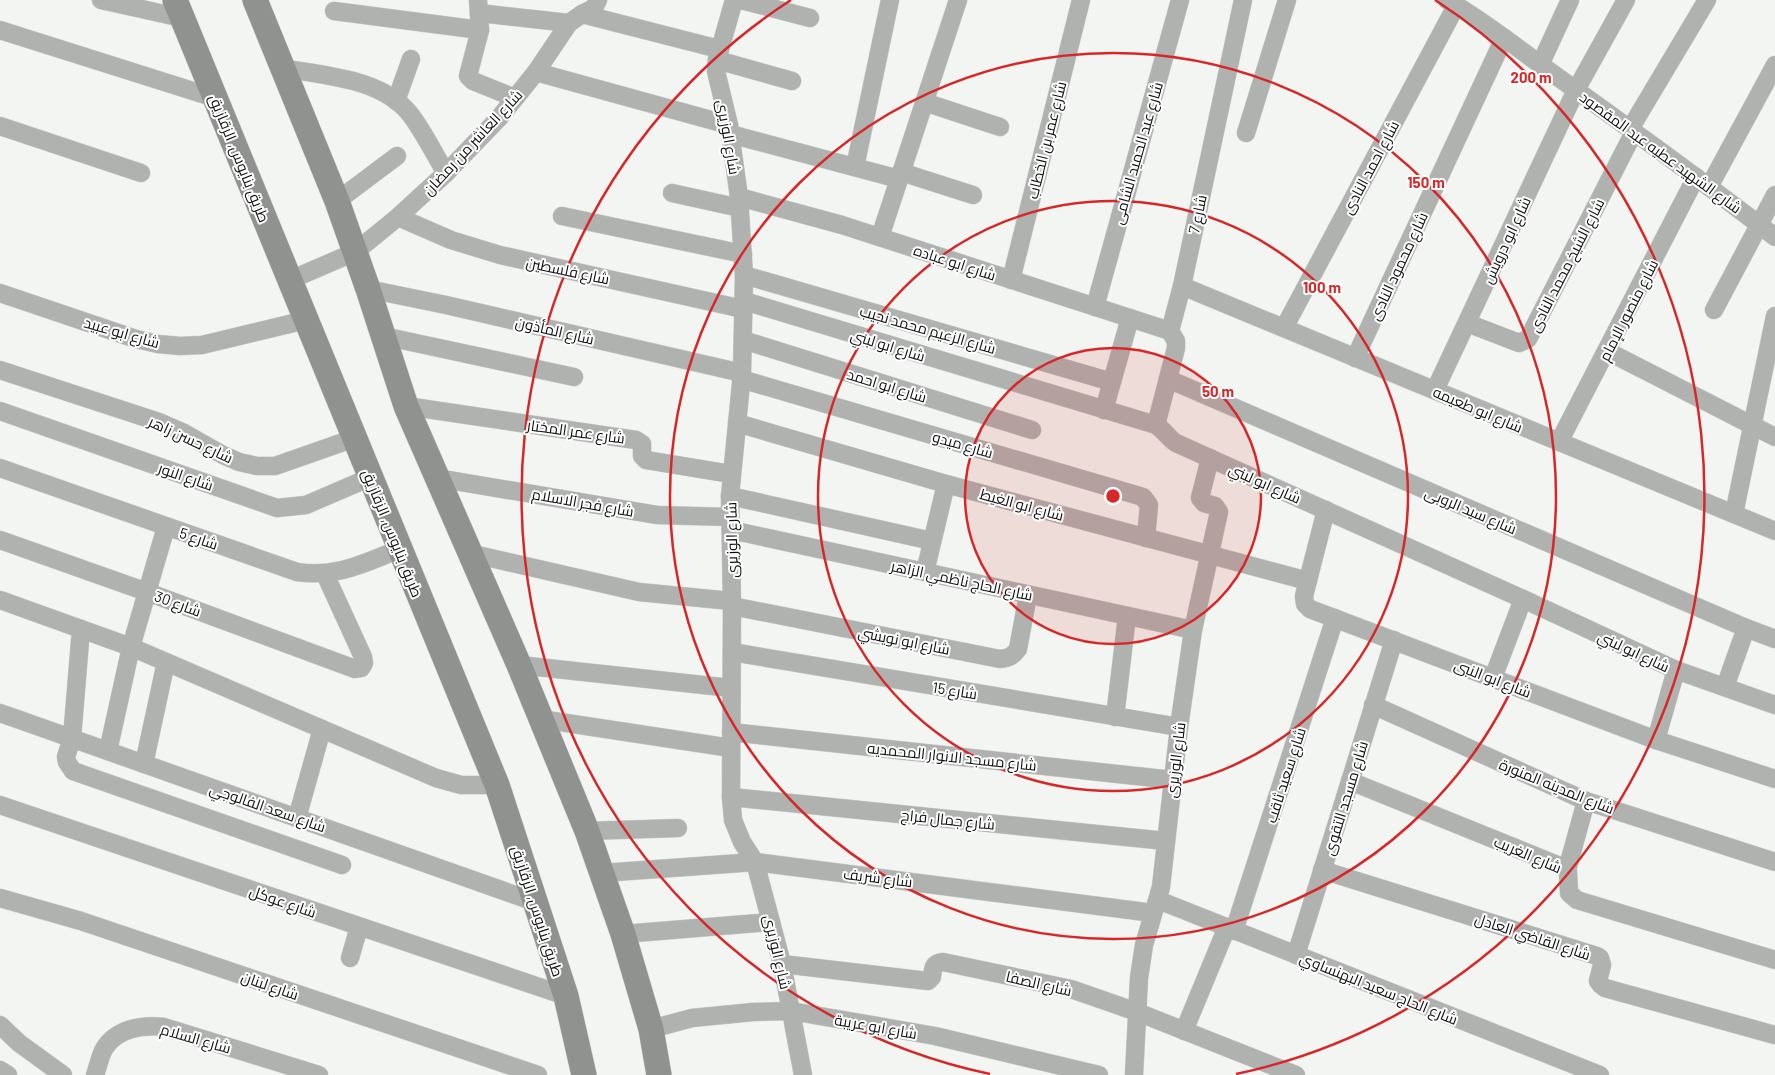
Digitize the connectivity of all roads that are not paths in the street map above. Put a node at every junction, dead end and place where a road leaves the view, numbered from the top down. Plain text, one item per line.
1 (101, 0) edge
2 (255, 0) edge
3 (598, 0) edge
4 (734, 0) edge
5 (741, 0) edge
6 (890, 0) edge
7 (958, 0) edge
8 (1081, 0) edge
9 (1180, 0) edge
10 (1243, 0) edge
11 (1287, 0) edge
12 (1570, 0) edge
13 (1626, 0) edge
14 (1707, 0) edge
15 (1463, 5) edge
16 (179, 9) edge
17 (334, 10) dead end
18 (479, 14) edge
19 (575, 18) junction
20 (810, 18) dead end
21 (0, 30) edge
22 (1504, 38) junction
23 (718, 54) junction
24 (411, 59) dead end
25 (1540, 65) junction
26 (1775, 66) edge
27 (283, 68) junction
28 (536, 72) junction
29 (792, 81) dead end
30 (1576, 90) junction
31 (215, 98) junction
32 (515, 98) junction
33 (396, 101) junction
34 (924, 102) junction
35 (0, 126) edge
36 (1000, 127) dead end
37 (730, 130) junction
38 (1632, 131) junction
39 (1246, 133) dead end
40 (396, 156) dead end
41 (855, 167) junction
42 (141, 173) dead end
43 (446, 173) junction
44 (900, 175) junction
45 (1703, 182) junction
46 (672, 193) dead end
47 (973, 195) dead end
48 (1775, 195) edge
49 (337, 202) junction
50 (739, 203) junction
51 (562, 216) dead end
52 (398, 218) junction
53 (1758, 224) junction
54 (880, 238) junction
55 (1775, 238) edge
56 (355, 252) junction
57 (743, 254) junction
58 (744, 276) junction
59 (290, 280) junction
60 (1011, 280) junction
61 (1182, 286) junction
62 (368, 289) junction
63 (0, 293) edge
64 (743, 305) junction
65 (1094, 307) junction
66 (1714, 310) dead end
67 (1775, 316) edge
68 (1130, 318) junction
69 (306, 320) junction
70 (1467, 323) junction
71 (1284, 328) junction
72 (1170, 332) junction
73 (383, 336) junction
74 (743, 340) junction
75 (1607, 351) junction
76 (1355, 358) junction
77 (0, 370) edge
78 (741, 376) junction
79 (574, 377) dead end
80 (1168, 379) junction
81 (1112, 382) junction
82 (1435, 390) junction
83 (406, 406) junction
84 (1104, 410) junction
85 (0, 411) edge
86 (737, 424) junction
87 (1156, 425) junction
88 (1752, 426) junction
89 (1032, 430) dead end
90 (1775, 437) edge
91 (355, 438) junction
92 (1559, 442) junction
93 (1210, 458) junction
94 (0, 468) edge
95 (731, 474) junction
96 (371, 477) junction
97 (437, 478) junction
98 (946, 484) junction
99 (730, 496) junction
100 (1326, 510) junction
101 (1734, 514) junction
102 (730, 523) junction
103 (166, 527) junction
104 (1775, 531) edge
105 (1146, 538) junction
106 (0, 540) edge
107 (932, 541) junction
108 (400, 549) junction
109 (469, 554) junction
110 (1210, 554) junction
111 (924, 572) junction
112 (325, 574) junction
113 (1308, 581) junction
114 (147, 592) junction
115 (1028, 595) junction
116 (1522, 599) junction
117 (0, 600) edge
118 (732, 603) junction
119 (1127, 616) junction
120 (1335, 618) junction
121 (1746, 628) junction
122 (81, 629) junction
123 (1193, 630) junction
124 (1775, 639) edge
125 (1394, 640) junction
126 (131, 647) junction
127 (732, 652) junction
128 (166, 662) junction
129 (519, 665) junction
130 (1676, 670) junction
131 (1493, 678) junction
132 (1724, 687) junction
133 (731, 688) junction
134 (1373, 705) junction
135 (1775, 705) edge
136 (0, 713) edge
137 (1115, 716) junction
138 (540, 718) junction
139 (1179, 727) junction
140 (322, 729) junction
141 (72, 738) junction
142 (731, 740) junction
143 (1656, 740) junction
144 (108, 751) junction
145 (144, 764) junction
146 (1775, 779) edge
147 (1173, 780) junction
148 (1350, 781) junction
149 (497, 785) junction
150 (731, 797) junction
151 (1586, 801) junction
152 (0, 805) edge
153 (297, 818) junction
154 (678, 828) dead end
155 (587, 831) junction
156 (1166, 841) junction
157 (755, 862) junction
158 (1775, 862) edge
159 (342, 865) dead end
160 (1322, 870) junction
161 (1567, 870) junction
162 (602, 873) junction
163 (0, 898) edge
164 (535, 902) junction
165 (1155, 906) junction
166 (771, 922) junction
167 (359, 928) junction
168 (1231, 929) junction
169 (623, 934) junction
170 (1296, 955) junction
171 (350, 958) dead end
172 (1775, 960) edge
173 (782, 964) junction
174 (566, 996) junction
175 (791, 1011) junction
176 (1137, 1012) junction
177 (0, 1025) edge
178 (651, 1029) junction
179 (1184, 1031) junction
180 (1775, 1035) edge
181 (0, 1070) edge
182 (8, 1075) edge
183 (63, 1075) edge
184 (95, 1075) edge
185 (319, 1075) edge
186 (538, 1075) edge
187 (584, 1075) edge
188 (659, 1075) edge
189 (803, 1075) edge
190 (1099, 1075) edge
191 (1134, 1075) edge
192 (1296, 1075) edge
193 (1600, 1075) edge

1 - 16 street
2 - 27 main road
3 - 19 street, شارع العاشر من رمضان
4 - 23 street, شارع الوزيرى
5 - 20 street
6 - 41 street
7 - 34 street
8 - 60 street, شارع عمر بن الخطاب
9 - 65 street, شارع عبد الحميد الشامى
10 - 61 street, شارع 7
11 - 39 street
12 - 25 street
13 - 30 street, شارع ابو درويش
14 - 38 street, شارع الشيخ محمد النادى
15 - 22 street, شارع الشهيد عطيه عبد المقصود
15 - 71 street, شارع احمد النادى
16 - 31 main road, طريق بنايوس, الزقازيق
17 - 18 street
18 - 19 street
18 - 32 street
19 - 23 street
19 - 28 street, شارع العاشر من رمضان
21 - 31 street
22 - 25 street, شارع الشهيد عطيه عبد المقصود
22 - 76 street, شارع محمود النادى
23 - 29 street
23 - 37 street, شارع الوزيرى
24 - 33 street
25 - 30 street, شارع الشهيد عطيه عبد المقصود
26 - 45 street, شارع منصور الإمام
27 - 33 street
27 - 49 main road
28 - 32 street, شارع العاشر من رمضان
28 - 37 street
30 - 38 street, شارع الشهيد عطيه عبد المقصود
30 - 70 street, شارع ابو درويش
31 - 59 main road, طريق بنايوس, الزقازيق
32 - 43 street, شارع العاشر من رمضان
33 - 43 street
34 - 36 street
34 - 44 street
35 - 42 street
37 - 41 street
37 - 50 street, شارع الوزيرى
38 - 45 street, شارع الشهيد عطيه عبد المقصود
38 - 70 street, شارع الشيخ محمد النادى
40 - 49 street
41 - 44 street
43 - 52 street, شارع العاشر من رمضان
44 - 47 street
44 - 54 street
45 - 53 street, شارع الشهيد عطيه عبد المقصود
45 - 75 street, شارع منصور الإمام
46 - 50 street, شارع ابو عباده
48 - 53 street
49 - 56 main road
50 - 54 street, شارع ابو عباده
50 - 57 street, شارع الوزيرى
51 - 57 street
52 - 56 street, شارع العاشر من رمضان
52 - 64 street, شارع فلسطين
53 - 55 street, شارع الشهيد عطيه عبد المقصود
53 - 66 street
54 - 60 street, شارع ابو عباده
56 - 59 street, شارع العاشر من رمضان
56 - 62 main road
57 - 58 street, شارع الوزيرى
58 - 64 street, شارع الوزيرى
58 - 81 street, شارع الزعيم محمد نجيب
59 - 69 main road, طريق بنايوس, الزقازيق
60 - 65 street, شارع ابو عباده
61 - 71 street, شارع ابو طعيمه
61 - 72 street, شارع 7
62 - 73 main road
62 - 78 street, شارع المأذون
63 - 69 street, شارع ابو عبيد
64 - 74 street, شارع الوزيرى
64 - 84 street, شارع ابو لبني
65 - 68 street, شارع ابو عباده
67 - 88 street
68 - 72 street, شارع ابو عباده
68 - 81 street
69 - 91 main road, طريق بنايوس, الزقازيق
70 - 82 street, شارع ابو درويش
71 - 76 street, شارع ابو طعيمه
72 - 80 street, شارع 7
73 - 79 street
73 - 83 main road
74 - 78 street, شارع الوزيرى
74 - 89 street, شارع ابو احمد
75 - 88 street
75 - 92 street, شارع منصور الإمام
76 - 82 street, شارع ابو طعيمه
77 - 91 street, شارع حسن زاهر
78 - 86 street, شارع الوزيرى
78 - 105 street, شارع ميدو
80 - 87 street, شارع 7
80 - 121 street, شارع سيد الروبى
81 - 84 street
82 - 92 street, شارع ابو طعيمه
83 - 95 street, شارع عمر المختار
83 - 97 main road
84 - 87 street, شارع ابو لبني
85 - 96 street, شارع النور
86 - 95 street, شارع الوزيرى
86 - 98 street, شارع ابو الغيط
87 - 93 street, شارع ابو لبني
88 - 90 street
88 - 101 street
91 - 96 main road, طريق بنايوس, الزقازيق
92 - 101 street, شارع ابو طعيمه
93 - 100 street, شارع ابو لبني
93 - 110 street, شارع الوزيرى
94 - 103 street, شارع 5
95 - 99 street, شارع الوزيرى
96 - 108 main road, طريق بنايوس, الزقازيق
97 - 102 street, شارع فجر الاسلام
97 - 109 main road
98 - 105 street, شارع ابو الغيط
98 - 107 street
99 - 102 street, شارع الوزيرى
99 - 107 street
100 - 113 street, شارع ابو النبى
100 - 116 street, شارع ابو لبني
101 - 104 street, شارع ابو طعيمه
102 - 111 street, شارع الحاج ناظمي الزاهر
102 - 118 street, شارع الوزيرى
103 - 112 street, شارع 5
103 - 114 street
105 - 110 street, شارع ابو الغيط
106 - 114 street, شارع 30
107 - 111 street
108 - 112 street, شارع 5
108 - 149 main road, طريق بنايوس, الزقازيق
109 - 118 street, شارع ابو نويشي
109 - 129 main road
110 - 113 street, شارع ابو الغيط
110 - 123 street, شارع الوزيرى
111 - 115 street, شارع الحاج ناظمي الزاهر
112 - 114 street, شارع 30
113 - 120 street, شارع ابو النبى
114 - 126 street
115 - 118 street, شارع ابو نويشي
115 - 119 street, شارع الحاج ناظمي الزاهر
116 - 130 street, شارع ابو لبني
116 - 131 street
117 - 122 street
118 - 127 street, شارع الوزيرى
119 - 123 street, شارع الحاج ناظمي الزاهر
119 - 137 street
120 - 125 street, شارع ابو النبى
120 - 168 street, شارع سعيد ثاقب
121 - 124 street, شارع سيد الروبى
121 - 132 street
122 - 126 street
122 - 141 street
123 - 139 street, شارع الوزيرى
125 - 131 street, شارع ابو النبى
125 - 134 street, شارع مسجد التقوى
126 - 128 street
126 - 144 street
127 - 133 street, شارع الوزيرى
127 - 137 street, شارع 15
128 - 140 street
128 - 145 street
129 - 133 street
129 - 138 main road
130 - 132 street, شارع ابو لبني
130 - 143 street
131 - 143 street, شارع ابو النبى
132 - 135 street, شارع ابو لبني
133 - 142 street, شارع الوزيرى
134 - 148 street, شارع مسجد التقوى
134 - 151 street, شارع المدينه المنورة
136 - 141 street, شارع سعد الفالوجي
137 - 139 street, شارع 15
138 - 142 street, شارع مسجد الانوار المحمديه
138 - 155 main road
139 - 147 street, شارع الوزيرى
140 - 149 street
140 - 153 street
141 - 144 street, شارع سعد الفالوجي
141 - 159 street
142 - 147 street, شارع مسجد الانوار المحمديه
142 - 150 street, شارع الوزيرى
143 - 146 street, شارع ابو النبى
144 - 145 street, شارع سعد الفالوجي
145 - 153 street, شارع سعد الفالوجي
147 - 156 street, شارع الوزيرى
148 - 160 street, شارع مسجد التقوى
148 - 161 street, شارع الغريب
149 - 164 main road, طريق بنايوس, الزقازيق
150 - 156 street, شارع جمال فراج
150 - 157 street, شارع الوزيرى
151 - 158 street, شارع المدينه المنورة
151 - 161 street
152 - 167 street, شارع عوكل
153 - 164 street, شارع سعد الفالوجي
154 - 155 street
155 - 162 main road
156 - 165 street, شارع الوزيرى
157 - 162 street, شارع شريف
157 - 165 street, شارع شريف
157 - 166 street, شارع الوزيرى
160 - 170 street, شارع مسجد التقوى
160 - 180 street, شارع القاضي العادل
161 - 172 street, شارع الغريب
162 - 169 main road
163 - 186 street, شارع لبنان
164 - 174 main road, طريق بنايوس, الزقازيق
165 - 168 street, شارع الحاج سعيد البهنساوي
165 - 176 street, شارع الوزيرى
166 - 169 street
166 - 173 street, شارع الوزيرى
167 - 171 street
167 - 174 street, شارع عوكل
168 - 170 street, شارع الحاج سعيد البهنساوي
168 - 179 street, شارع سعيد ثاقب
169 - 178 main road
170 - 193 street, شارع الحاج سعيد البهنساوي
173 - 175 street, شارع الوزيرى
173 - 176 street, شارع الصفا
174 - 187 main road, طريق بنايوس, الزقازيق
175 - 178 street, شارع ابو عريبة
175 - 189 street, شارع الوزيرى
175 - 190 street, شارع ابو عريبة
176 - 179 street, شارع الصفا
176 - 191 street, شارع الوزيرى
177 - 183 street
178 - 188 main road
179 - 192 street, شارع الصفا
181 - 182 street
184 - 185 street, شارع السلام

